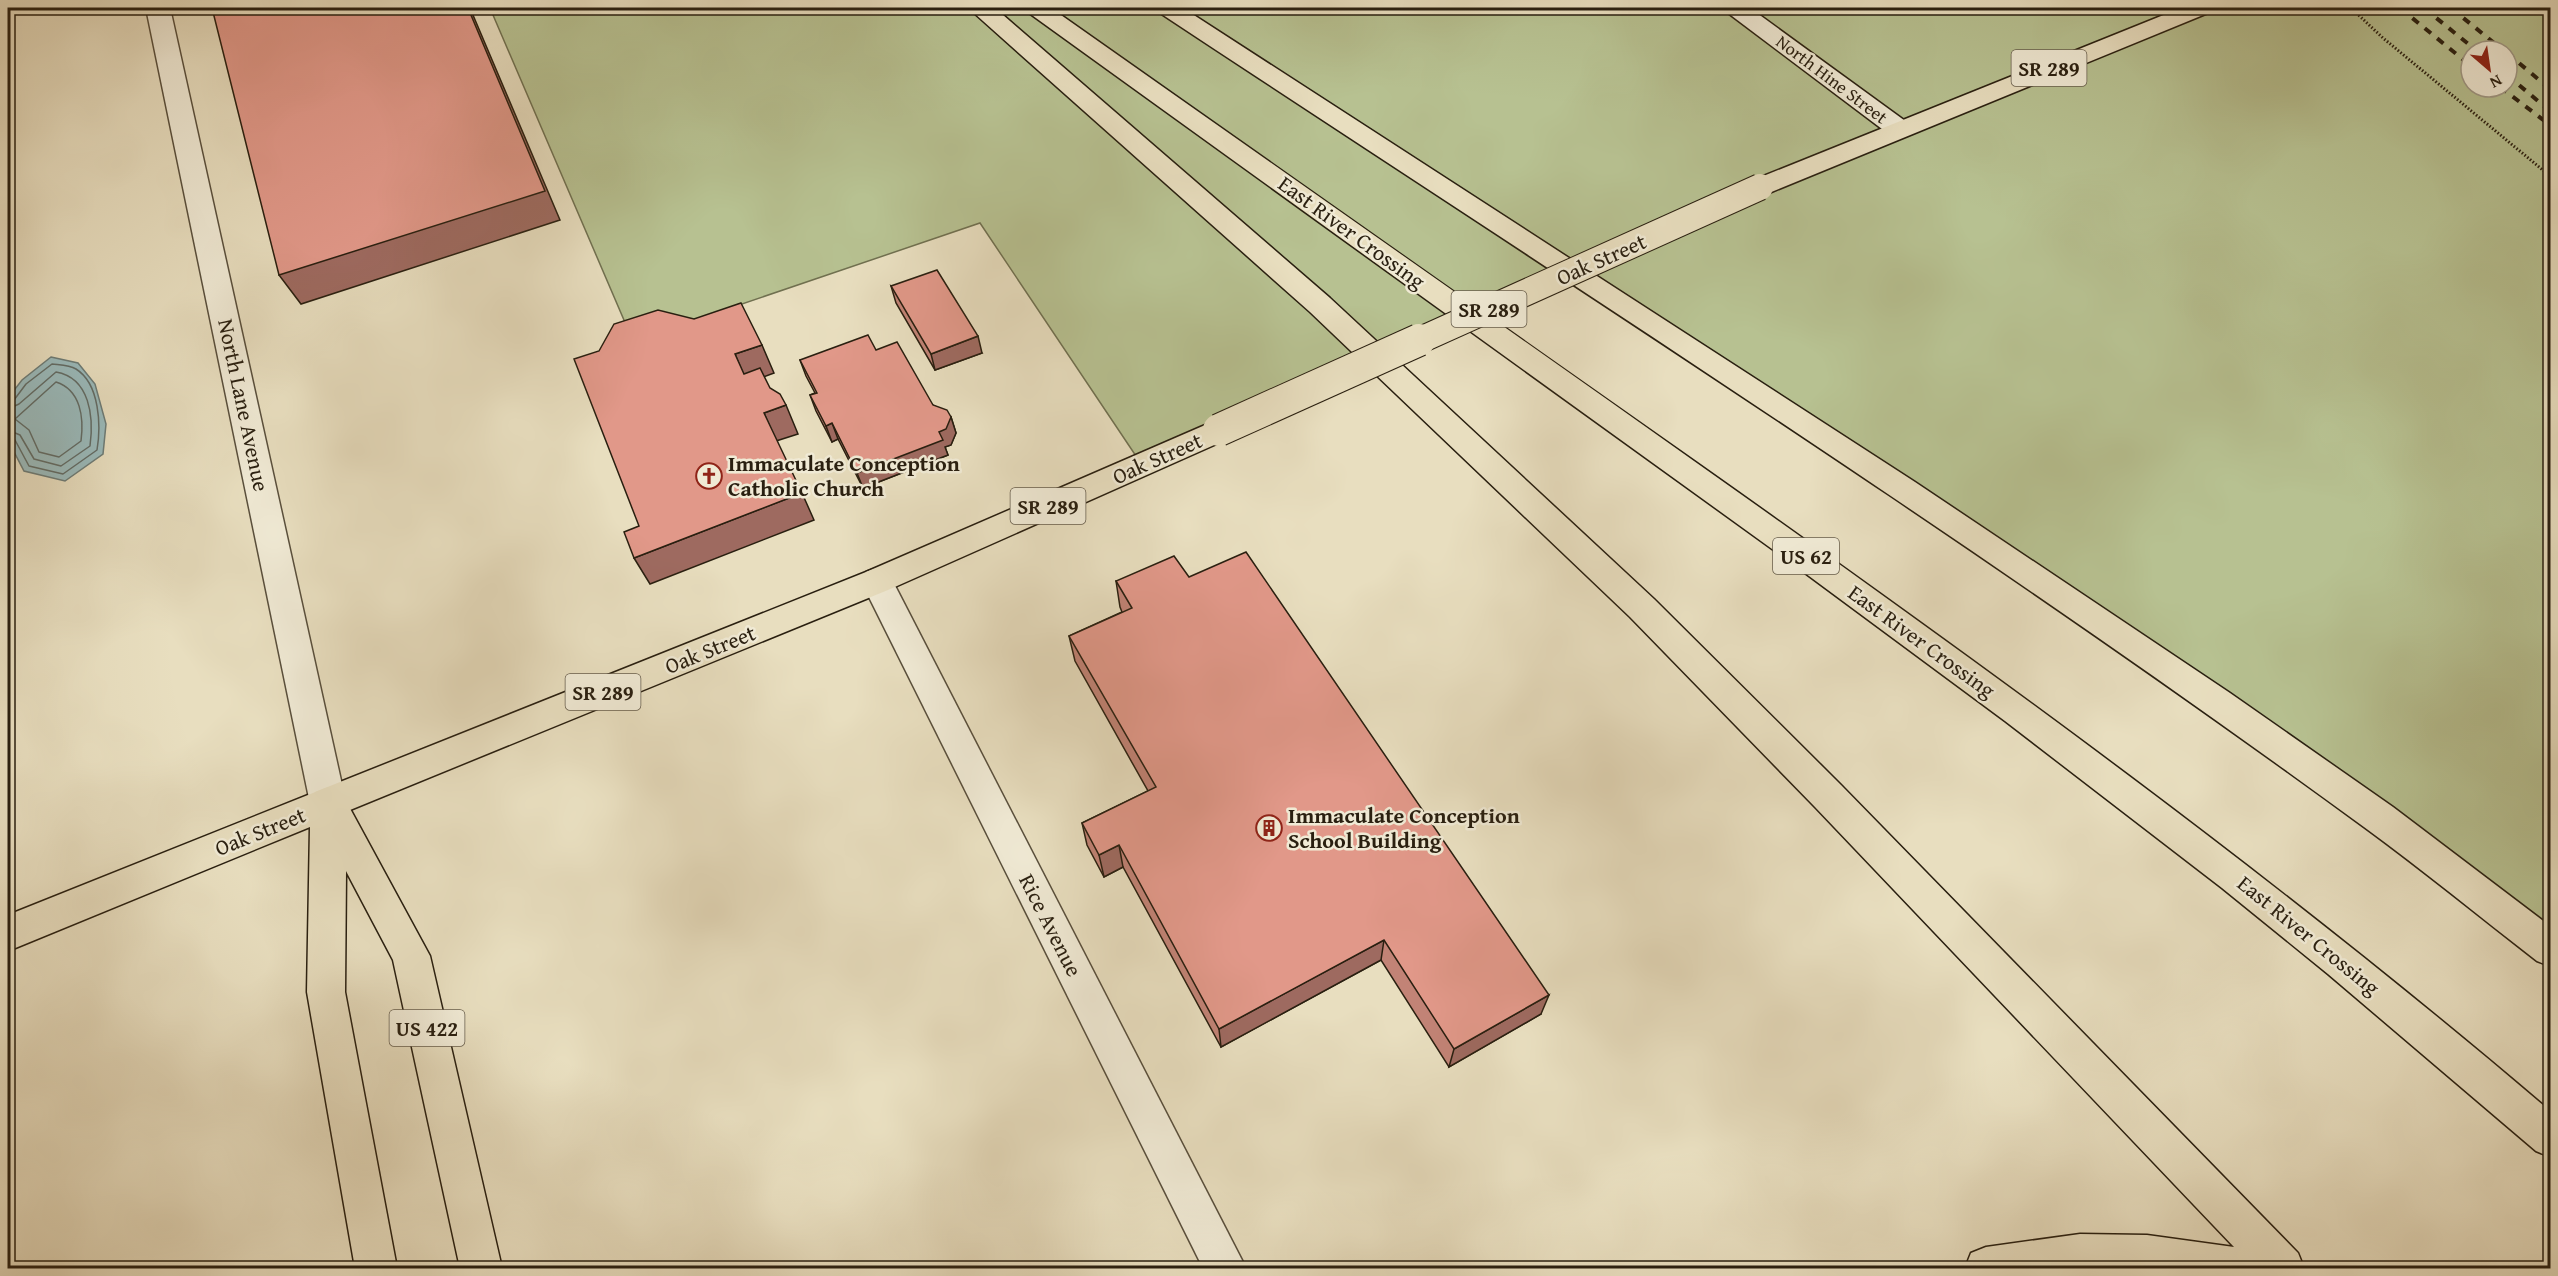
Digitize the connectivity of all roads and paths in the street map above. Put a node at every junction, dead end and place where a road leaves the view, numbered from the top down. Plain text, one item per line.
1 (158, 8) edge
2 (982, 8) edge
3 (1037, 8) edge
4 (1168, 8) edge
5 (1736, 8) edge
6 (2200, 8) edge
7 (2351, 8) edge
8 (1899, 129) junction
9 (2550, 176) edge
10 (878, 581) junction
11 (328, 803) junction
12 (8, 933) edge
13 (2550, 948) edge
14 (2550, 1137) edge
15 (376, 1269) edge
16 (481, 1269) edge
17 (1225, 1269) edge
18 (1986, 1269) edge
19 (2232, 1269) edge
20 (2283, 1269) edge

1 - 11 street, North Lane Avenue
2 - 20 main road
3 - 14 main road, East River Crossing / US 62
4 - 13 main road
5 - 8 street, North Hine Street
6 - 8 main road, Oak Street / SR 289
7 - 9 path
8 - 10 main road, Oak Street / SR 289, bridge
10 - 11 main road, Oak Street / SR 289
10 - 17 street, Rice Avenue
11 - 12 main road, Oak Street
11 - 15 main road
11 - 16 main road, US 422
18 - 19 main road

